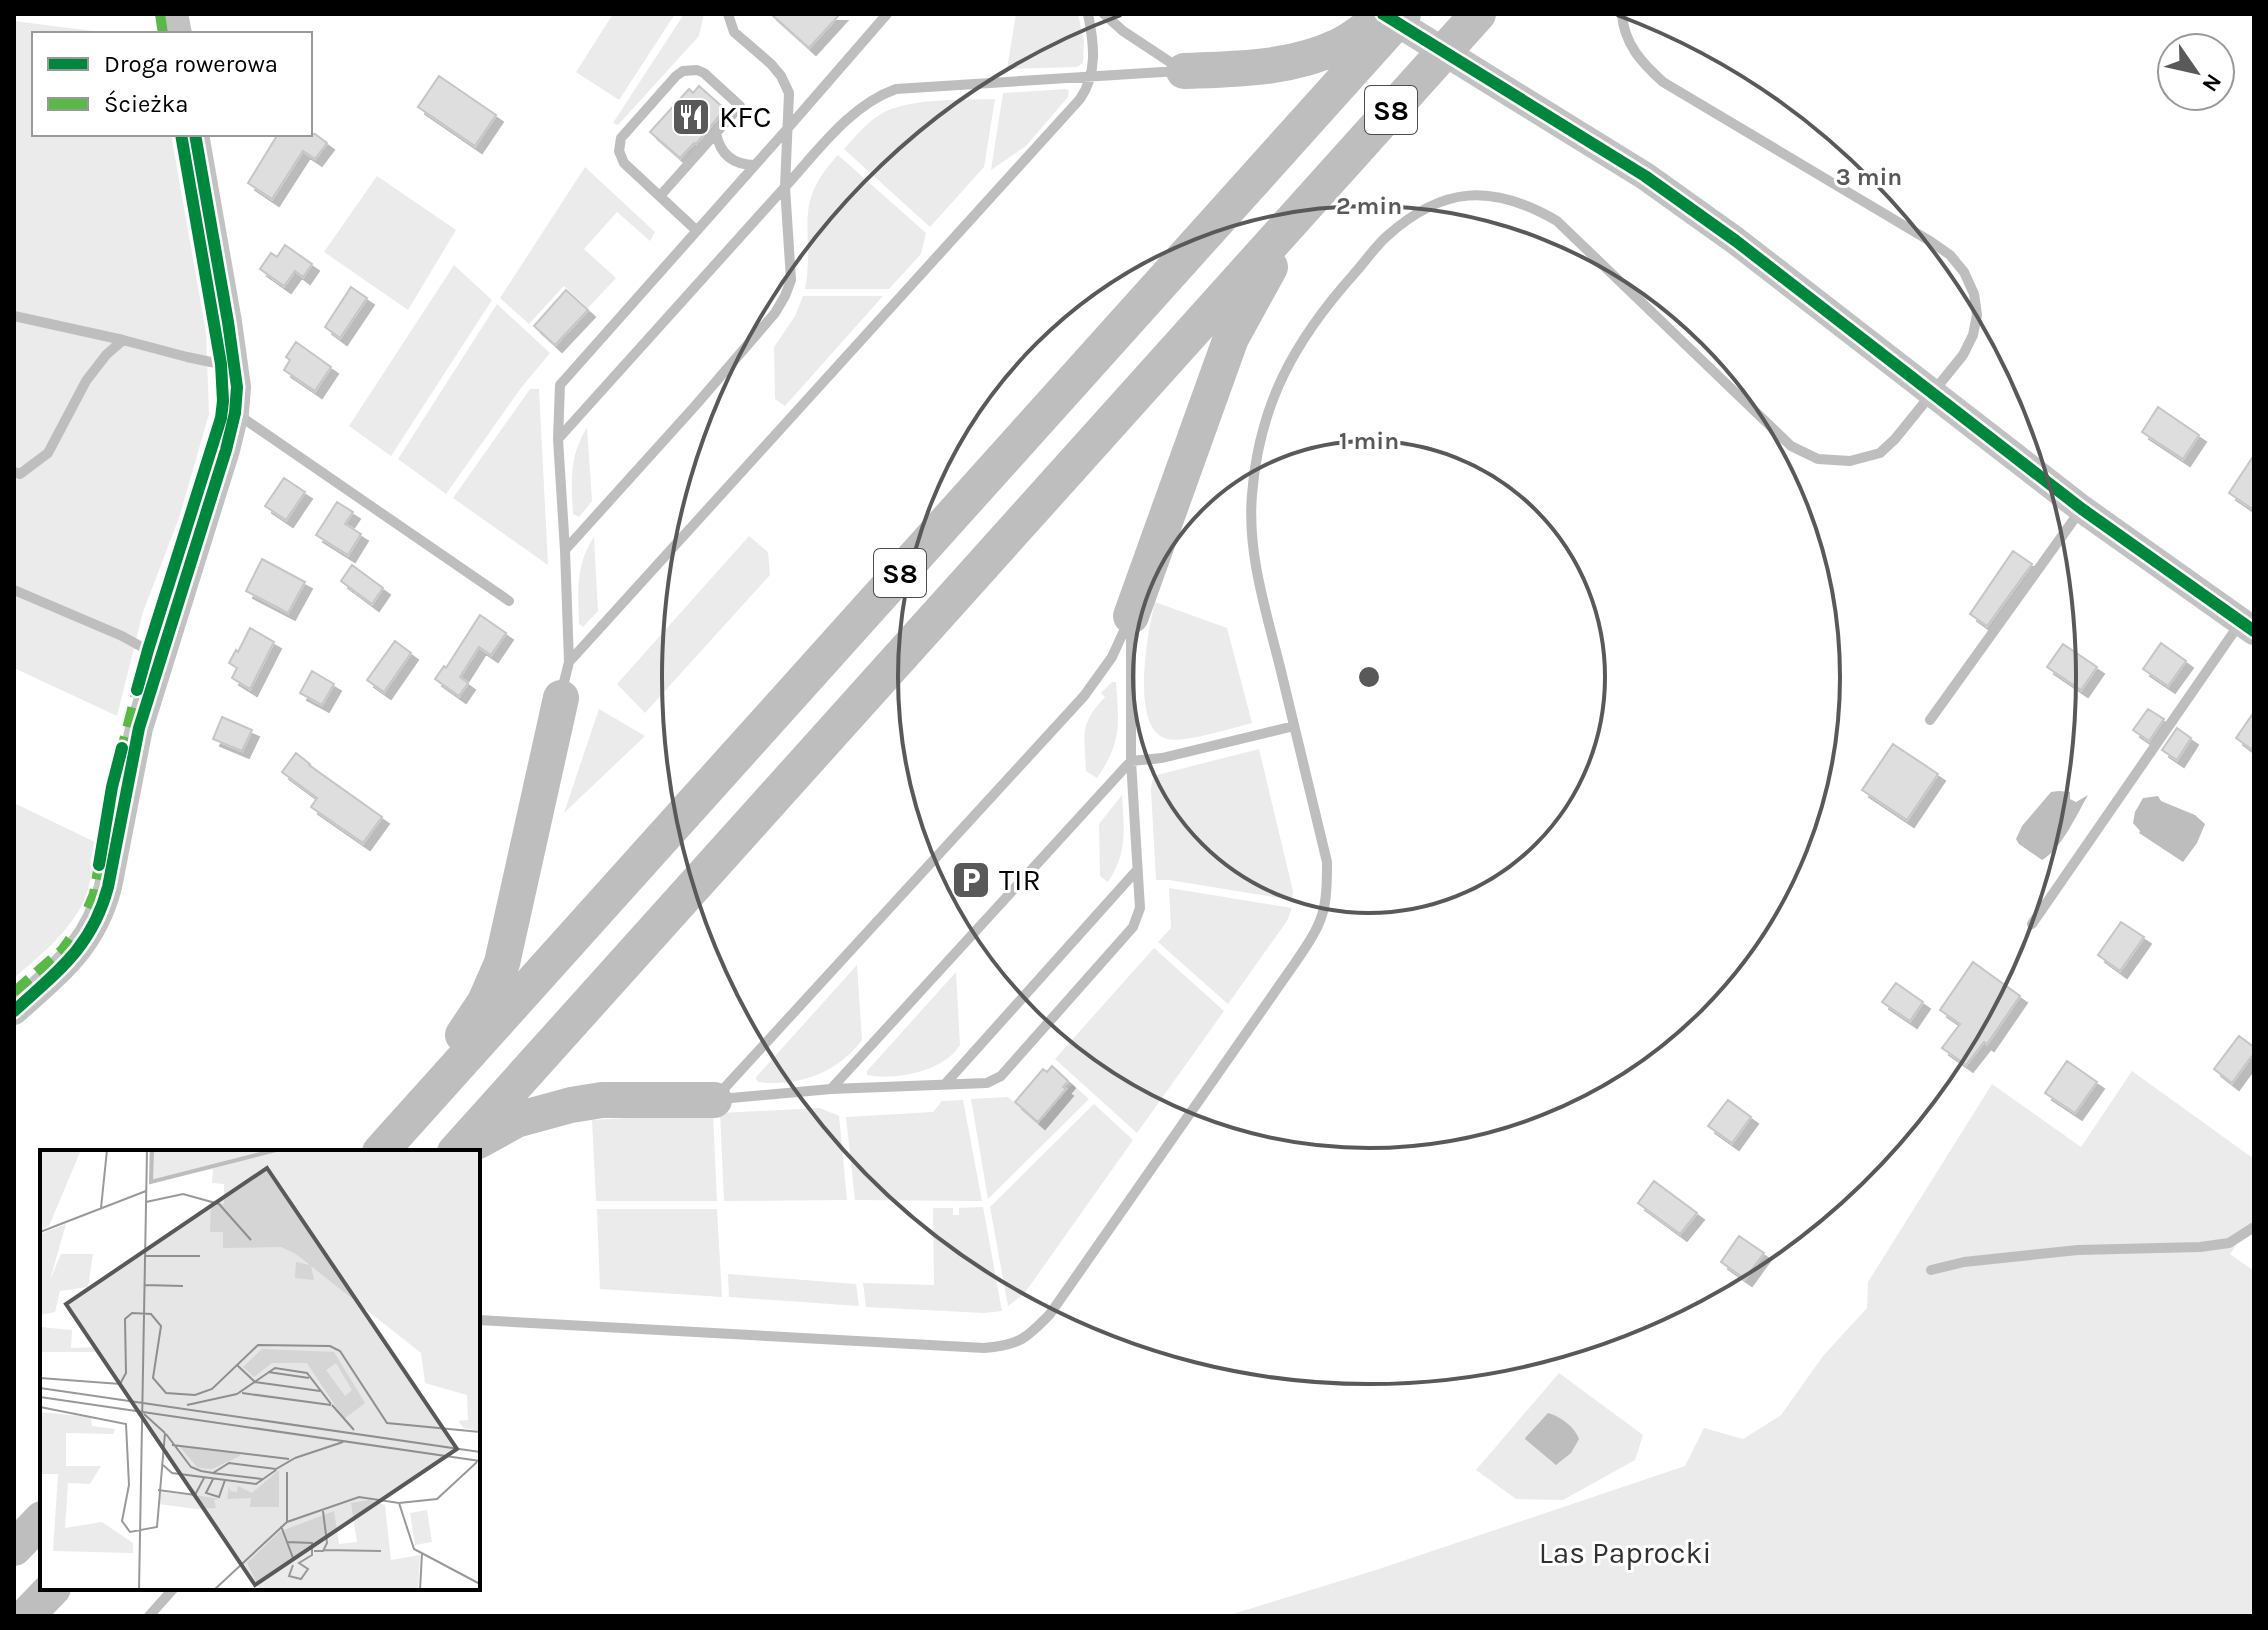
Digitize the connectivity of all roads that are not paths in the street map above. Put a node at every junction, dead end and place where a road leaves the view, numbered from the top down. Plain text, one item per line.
1 (728, 14) edge
2 (887, 14) edge
3 (1088, 14) edge
4 (1104, 14) edge
5 (1384, 14) edge
6 (1403, 14) edge
7 (1478, 14) edge
8 (1622, 14) edge
9 (1184, 71) junction
10 (1092, 76) junction
11 (788, 128) junction
12 (716, 133) junction
13 (195, 136) edge
14 (755, 165) junction
15 (785, 187) junction
16 (660, 196) junction
17 (1304, 206) junction
18 (696, 230) junction
19 (14, 316) edge
20 (123, 340) junction
21 (234, 366) junction
22 (1932, 394) junction
23 (235, 413) junction
24 (558, 439) junction
25 (14, 472) edge
26 (2082, 509) junction
27 (565, 550) junction
28 (14, 590) edge
29 (509, 601) dead end
30 (1131, 616) junction
31 (2247, 626) edge
32 (161, 657) junction
33 (569, 662) junction
34 (561, 698) joint
35 (1930, 720) dead end
36 (1294, 726) junction
37 (1131, 761) junction
38 (1137, 870) junction
39 (2032, 924) dead end
40 (14, 1011) edge
41 (946, 1083) junction
42 (831, 1089) junction
43 (714, 1100) junction
44 (389, 1143) edge
45 (459, 1150) edge
46 (461, 1150) edge
47 (2254, 1227) edge
48 (1931, 1270) dead end
49 (480, 1320) edge
50 (40, 1521) edge
51 (14, 1548) edge
52 (51, 1590) edge
53 (172, 1590) edge
54 (26, 1616) edge
55 (149, 1616) edge

1 - 11 lane
2 - 11 lane
3 - 10 lane
4 - 9 lane
5 - 9 highway
5 - 22 street
6 - 44 highway, S8
7 - 17 highway, S8
8 - 22 lane
9 - 10 lane
10 - 15 lane
10 - 33 lane
11 - 14 lane
11 - 15 lane
12 - 14 lane
12 - 16 lane
12 - 16 lane
13 - 21 street
14 - 18 lane
15 - 24 lane
15 - 27 lane
16 - 18 lane
17 - 30 highway
17 - 45 highway, S8
18 - 24 lane
19 - 20 lane
20 - 21 lane
20 - 25 lane
21 - 23 street
22 - 26 street
22 - 36 lane
23 - 29 lane
23 - 32 street
24 - 27 lane
26 - 31 street
26 - 35 lane
27 - 33 lane
28 - 32 lane
30 - 37 lane
30 - 43 lane
31 - 39 lane
32 - 40 street
33 - 34 lane
34 - 44 highway
36 - 37 lane
36 - 49 lane
37 - 38 lane
37 - 42 lane
38 - 41 lane
38 - 41 lane
41 - 42 lane
42 - 43 lane
43 - 46 highway
47 - 48 lane
50 - 51 highway
52 - 54 highway
53 - 55 lane

